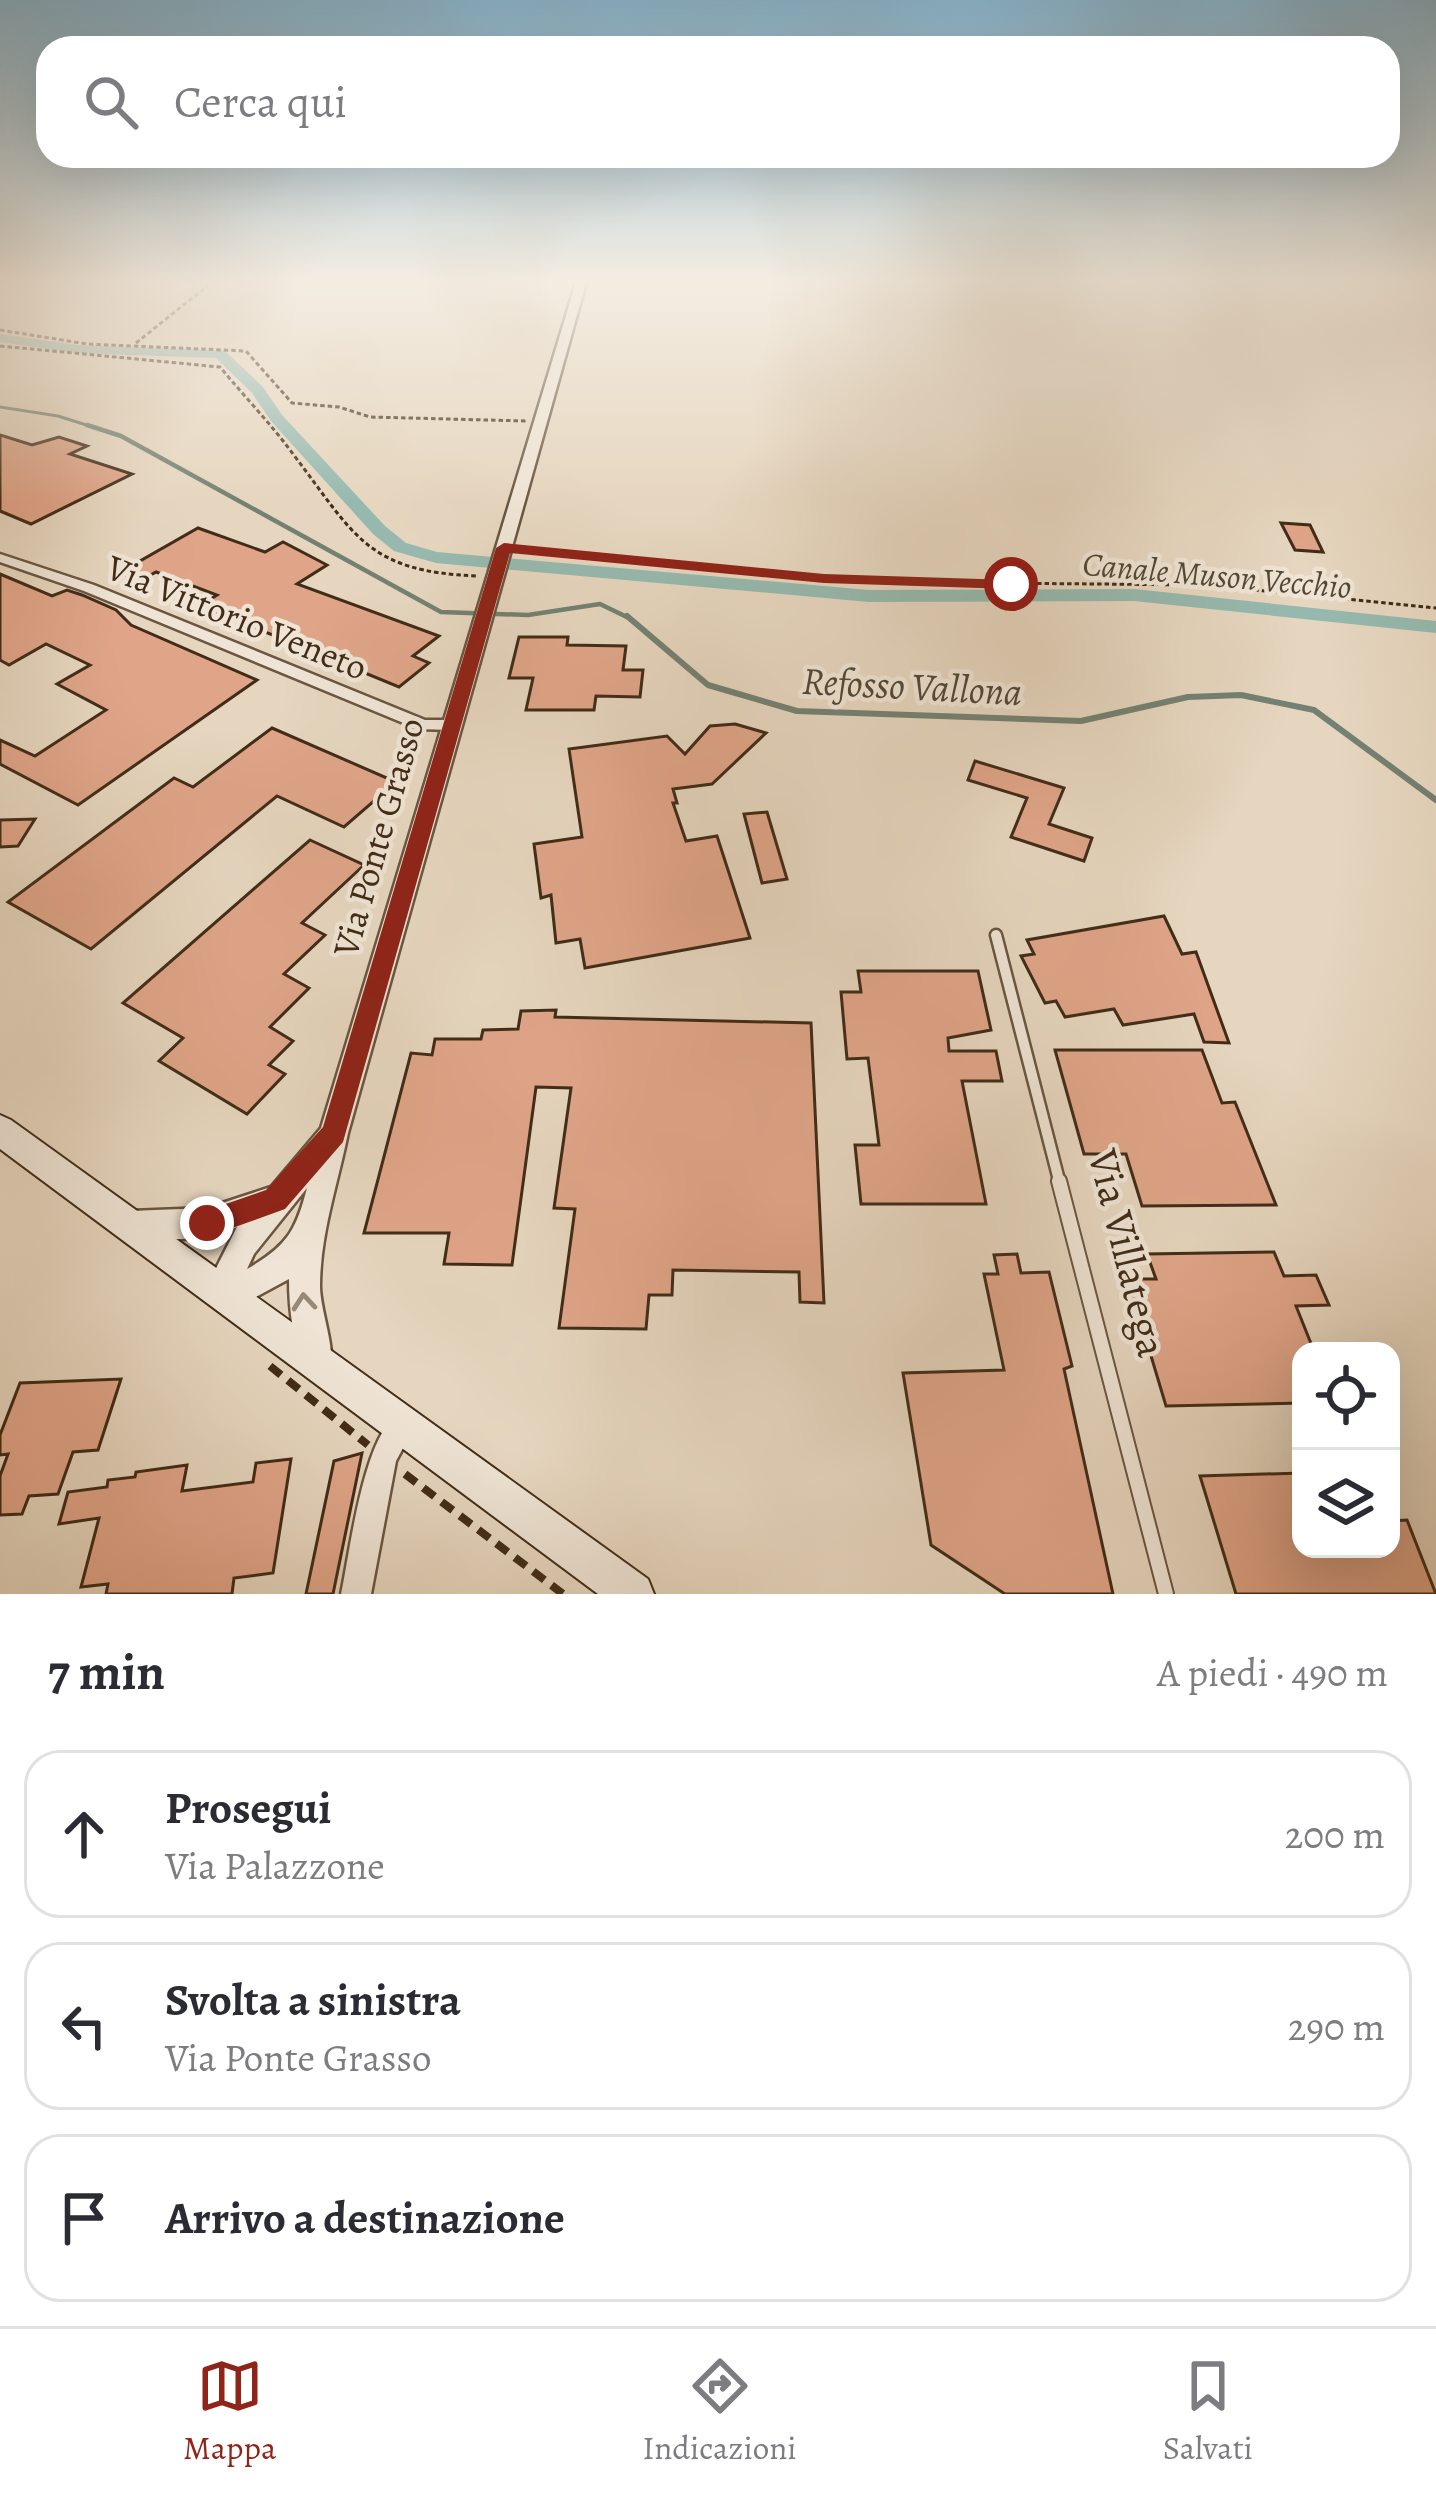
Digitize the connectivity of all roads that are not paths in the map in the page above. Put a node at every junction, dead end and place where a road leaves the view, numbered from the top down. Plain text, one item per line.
1 (562, 353) edge
2 (0, 558) edge
3 (452, 725) junction
4 (996, 935) dead end
5 (0, 1130) edge
6 (334, 1133) junction
7 (275, 1200) junction
8 (130, 1226) junction
9 (308, 1237) junction
10 (224, 1293) junction
11 (320, 1365) junction
12 (393, 1441) junction
13 (356, 1594) edge
14 (633, 1594) edge
15 (1166, 1594) edge

1 - 3 street, Via Ponte Grasso
2 - 3 street, Via Vittorio Veneto
3 - 6 street, Via Ponte Grasso
4 - 15 lane, Via Villatega
5 - 8 main road
6 - 7 street, Via Ponte Grasso
6 - 9 street, Via Ponte Grasso
7 - 8 street, Via Ponte Grasso
7 - 10 street, Via Ponte Grasso
8 - 10 main road
9 - 10 street
11 -> 9 street, Via Ponte Grasso
10 - 11 main road
11 - 12 main road
12 - 13 street
12 - 14 main road

